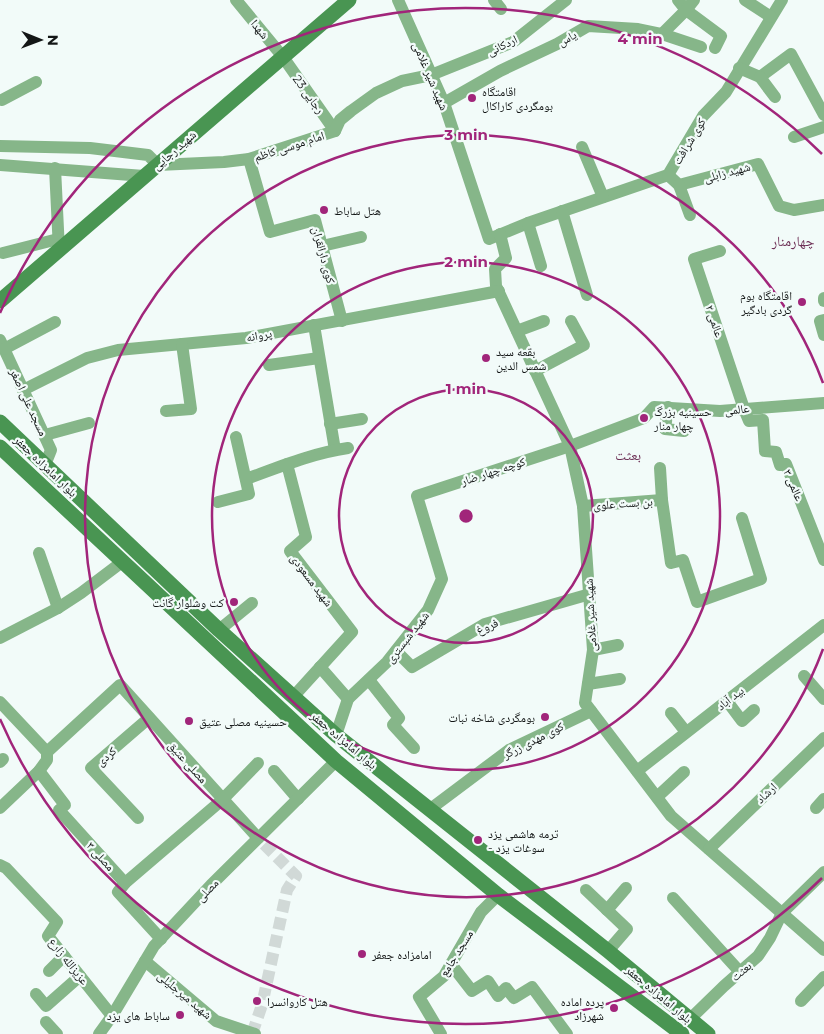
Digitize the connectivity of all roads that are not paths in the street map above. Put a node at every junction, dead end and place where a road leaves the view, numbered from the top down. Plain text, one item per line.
1 (236, 0) edge
2 (349, 0) edge
3 (398, 0) edge
4 (566, 0) edge
5 (678, 0) edge
6 (745, 0) edge
7 (782, 0) edge
8 (690, 5) edge
9 (771, 17) junction
10 (662, 34) junction
11 (702, 47) dead end
12 (715, 48) dead end
13 (283, 57) junction
14 (740, 68) junction
15 (431, 76) junction
16 (760, 77) junction
17 (36, 82) dead end
18 (775, 97) dead end
19 (2, 100) dead end
20 (444, 103) junction
21 (824, 115) edge
22 (824, 127) edge
23 (335, 130) junction
24 (794, 137) dead end
25 (0, 146) edge
26 (582, 147) dead end
27 (249, 160) junction
28 (0, 165) edge
29 (158, 165) junction
30 (55, 168) junction
31 (668, 175) junction
32 (144, 176) junction
33 (679, 185) junction
34 (603, 197) junction
35 (824, 205) edge
36 (562, 211) junction
37 (690, 215) dead end
38 (528, 223) junction
39 (494, 236) junction
40 (361, 237) dead end
41 (59, 244) junction
42 (322, 246) junction
43 (720, 251) dead end
44 (3, 253) dead end
45 (541, 266) dead end
46 (499, 291) junction
47 (587, 295) dead end
48 (0, 301) edge
49 (824, 320) edge
50 (342, 321) junction
51 (544, 321) dead end
52 (571, 321) dead end
53 (55, 322) dead end
54 (314, 325) junction
55 (517, 331) junction
56 (824, 335) edge
57 (2, 344) edge
58 (182, 344) junction
59 (320, 358) junction
60 (269, 365) dead end
61 (535, 371) junction
62 (23, 390) junction
63 (824, 403) edge
64 (668, 407) junction
65 (744, 409) junction
66 (166, 411) dead end
67 (362, 419) dead end
68 (0, 422) edge
69 (89, 423) dead end
70 (330, 424) junction
71 (684, 431) dead end
72 (45, 435) junction
73 (236, 437) dead end
74 (570, 446) junction
75 (0, 447) edge
76 (348, 448) dead end
77 (335, 450) junction
78 (287, 464) junction
79 (45, 466) junction
80 (660, 468) dead end
81 (246, 479) junction
82 (417, 496) joint
83 (662, 500) junction
84 (218, 502) dead end
85 (583, 506) junction
86 (742, 518) dead end
87 (39, 552) dead end
88 (824, 560) edge
89 (122, 562) junction
90 (590, 594) junction
91 (252, 603) dead end
92 (58, 608) junction
93 (824, 625) edge
94 (219, 630) junction
95 (0, 638) edge
96 (618, 645) dead end
97 (593, 650) junction
98 (396, 651) junction
99 (252, 661) junction
100 (320, 668) junction
101 (240, 671) junction
102 (804, 676) dead end
103 (620, 679) dead end
104 (369, 680) junction
105 (588, 684) junction
106 (293, 697) junction
107 (348, 699) junction
108 (824, 699) edge
109 (727, 701) junction
110 (0, 702) edge
111 (754, 710) dead end
112 (591, 712) junction
113 (671, 713) dead end
114 (149, 718) junction
115 (686, 732) junction
116 (336, 735) junction
117 (824, 738) edge
118 (414, 748) dead end
119 (47, 752) junction
120 (336, 761) junction
121 (258, 763) dead end
122 (40, 771) junction
123 (274, 771) dead end
124 (637, 771) junction
125 (684, 772) dead end
126 (657, 797) junction
127 (298, 799) junction
128 (222, 800) junction
129 (1, 805) edge
130 (429, 810) junction
131 (138, 818) dead end
132 (258, 838) junction
133 (709, 849) junction
134 (0, 865) edge
135 (824, 872) edge
136 (125, 883) junction
137 (626, 888) dead end
138 (586, 890) dead end
139 (498, 895) junction
140 (673, 898) dead end
141 (607, 910) junction
142 (782, 913) junction
143 (161, 939) junction
144 (824, 950) edge
145 (608, 951) junction
146 (64, 956) junction
147 (145, 961) junction
148 (451, 964) junction
149 (49, 971) dead end
150 (740, 972) junction
151 (80, 976) junction
152 (824, 977) edge
153 (36, 994) dead end
154 (802, 1001) dead end
155 (112, 1016) junction
156 (689, 1020) junction
157 (46, 1022) dead end
158 (101, 1033) edge
159 (57, 1034) edge
160 (255, 1034) edge
161 (440, 1034) edge
162 (566, 1034) edge
163 (682, 1034) edge
164 (708, 1034) edge

1 - 13 street, شهدا
2 - 13 main road, شهید رجایی
3 - 15 street, شهید شیر غلامی
4 - 15 street, اردکانی
5 - 8 street
6 - 9 street
7 - 9 street, کوی شرافت
8 - 10 street
8 - 12 street
9 - 14 street, کوی شرافت
10 - 11 street, یاس
10 - 20 street, یاس
13 - 23 street, رجایی 23
13 - 29 main road, شهید رجایی
14 - 16 street
14 - 31 street, کوی شرافت
15 - 20 street, شهید شیر غلامی
15 - 23 street, امام موسی کاظم
16 - 18 street
16 - 21 street
17 - 19 street
20 - 39 street, شهید شیر غلامی
22 - 24 street
23 - 27 street, امام موسی کاظم
25 - 29 street
26 - 34 street
27 - 29 street, امام موسی کاظم
27 - 42 street, کوی دارالقران
28 - 30 street
29 - 32 main road, شهید رجایی
30 - 32 street
30 - 41 street
31 - 33 street
31 - 34 street, کوی شرافت
32 - 41 main road, شهید رجایی
33 - 35 street, شهید زابلی
33 - 37 street
34 - 36 street, کوی شرافت
36 - 38 street, کوی شرافت
36 - 47 street
38 - 39 street, کوی شرافت
38 - 45 street
39 - 46 street, شهید شیر غلامی
40 - 42 street
41 - 44 street
41 - 48 main road, شهید رجایی
42 - 50 street, کوی دارالقران
43 - 65 street, عالمی ۲
46 - 50 street, پروانه
46 - 55 street, شهید شیر غلامی
49 - 56 street
50 - 54 street, پروانه
51 - 55 street
52 - 61 street
53 - 57 street
54 - 58 street, پروانه
54 - 59 street
55 - 61 street, شهید شیر غلامی
57 - 62 street, مسجد علی اصغر
58 - 62 street, پروانه
58 - 66 street
59 - 60 street
59 - 70 street
61 - 74 street, شهید شیر غلامی
62 - 72 street, مسجد علی اصغر
63 - 65 street, عالمی
64 - 65 street, عالمی
64 - 71 street
64 - 74 street, عالمی
65 - 88 street, عالمی ۳
67 - 70 street
68 - 79 main road, بلوار امامزاده جعفر
69 - 72 street
70 - 77 street
72 - 79 street, مسجد علی اصغر
73 - 81 street
74 - 82 street, کوچه چهار ضار
74 - 85 street, شهید شیر غلامی
75 - 89 main road, بلوار امامزاده جعفر
76 - 77 street
77 - 78 street
78 - 81 street
78 - 100 street, شهید مسعودی
79 - 94 main road, بلوار امامزاده جعفر
80 - 83 street
81 - 84 street
82 - 98 street, شهید شبستری
83 - 85 street, بن بست علوی
83 - 86 street
85 - 90 street, شهید شیر غلامی
87 - 92 street
89 - 92 street
89 - 101 main road, بلوار امامزاده جعفر
90 - 97 street, شهید شیر غلامی
90 - 98 street, فروغ
91 - 94 street
92 - 95 street
93 - 109 street, بید آباد
94 - 99 main road, بلوار امامزاده جعفر
96 - 97 street
97 - 105 street, شهید شیر غلامی
98 - 104 street, شهید شبستری
99 - 101 main road
99 - 106 main road, بلوار امامزاده جعفر
100 - 106 street, شهید مسعودی
100 - 107 street
101 - 120 main road, بلوار امامزاده جعفر
102 - 108 street
103 - 105 street
104 - 107 street, شهید شبستری
104 - 118 street
105 - 112 street, شهید شیر غلامی
106 - 116 main road, بلوار امامزاده جعفر
107 - 116 street, شهید شبستری
109 - 111 street
109 - 115 street, بید آباد
110 - 119 street
112 - 124 street, شهید شیر غلامی
112 - 130 street, کوی مهدی زرگر
113 - 115 street
114 - 119 street, مصلی عتیق
114 - 128 street, مصلی عتیق
114 - 131 street, کردی
115 - 124 street, بید آباد
116 - 130 main road, بلوار امامزاده جعفر
117 - 133 street, ارشاد
119 - 122 street
120 - 127 street, مصلی
120 - 139 main road, بلوار امامزاده جعفر
121 - 128 street
122 - 129 street
122 - 136 street, مصلی ۳
123 - 127 street
124 - 126 street, شهید شیر غلامی
125 - 126 street
126 - 133 street, شهید شیر غلامی
127 - 132 street, مصلی
128 - 132 street, مصلی عتیق
128 - 136 street
130 - 145 main road, بلوار امامزاده جعفر
132 - 143 street, مصلی
133 - 142 street, شهید شیر غلامی
134 - 146 street, عزیزالله زارع
135 - 142 street
136 - 143 street
137 - 141 street
138 - 141 street
139 - 148 street, مسجد جامع
139 - 163 main road, بلوار امامزاده جعفر
140 - 150 street
141 - 145 street
142 - 144 street, شهید شیر غلامی
142 - 150 street, بعثت
143 - 147 street, مصلی
145 - 156 main road, بلوار امامزاده جعفر
146 - 149 street
146 - 151 street, عزیزالله زارع
147 - 155 street, مصلی
147 - 160 street, شهید میرجلیلی
148 - 161 street, مسجد جامع
148 - 162 street
150 - 156 street, بعثت
151 - 153 street
151 - 155 street, عزیزالله زارع
152 - 154 street
155 - 158 street, مصلی
156 - 164 main road, بلوار امامزاده جعفر
157 - 159 street

